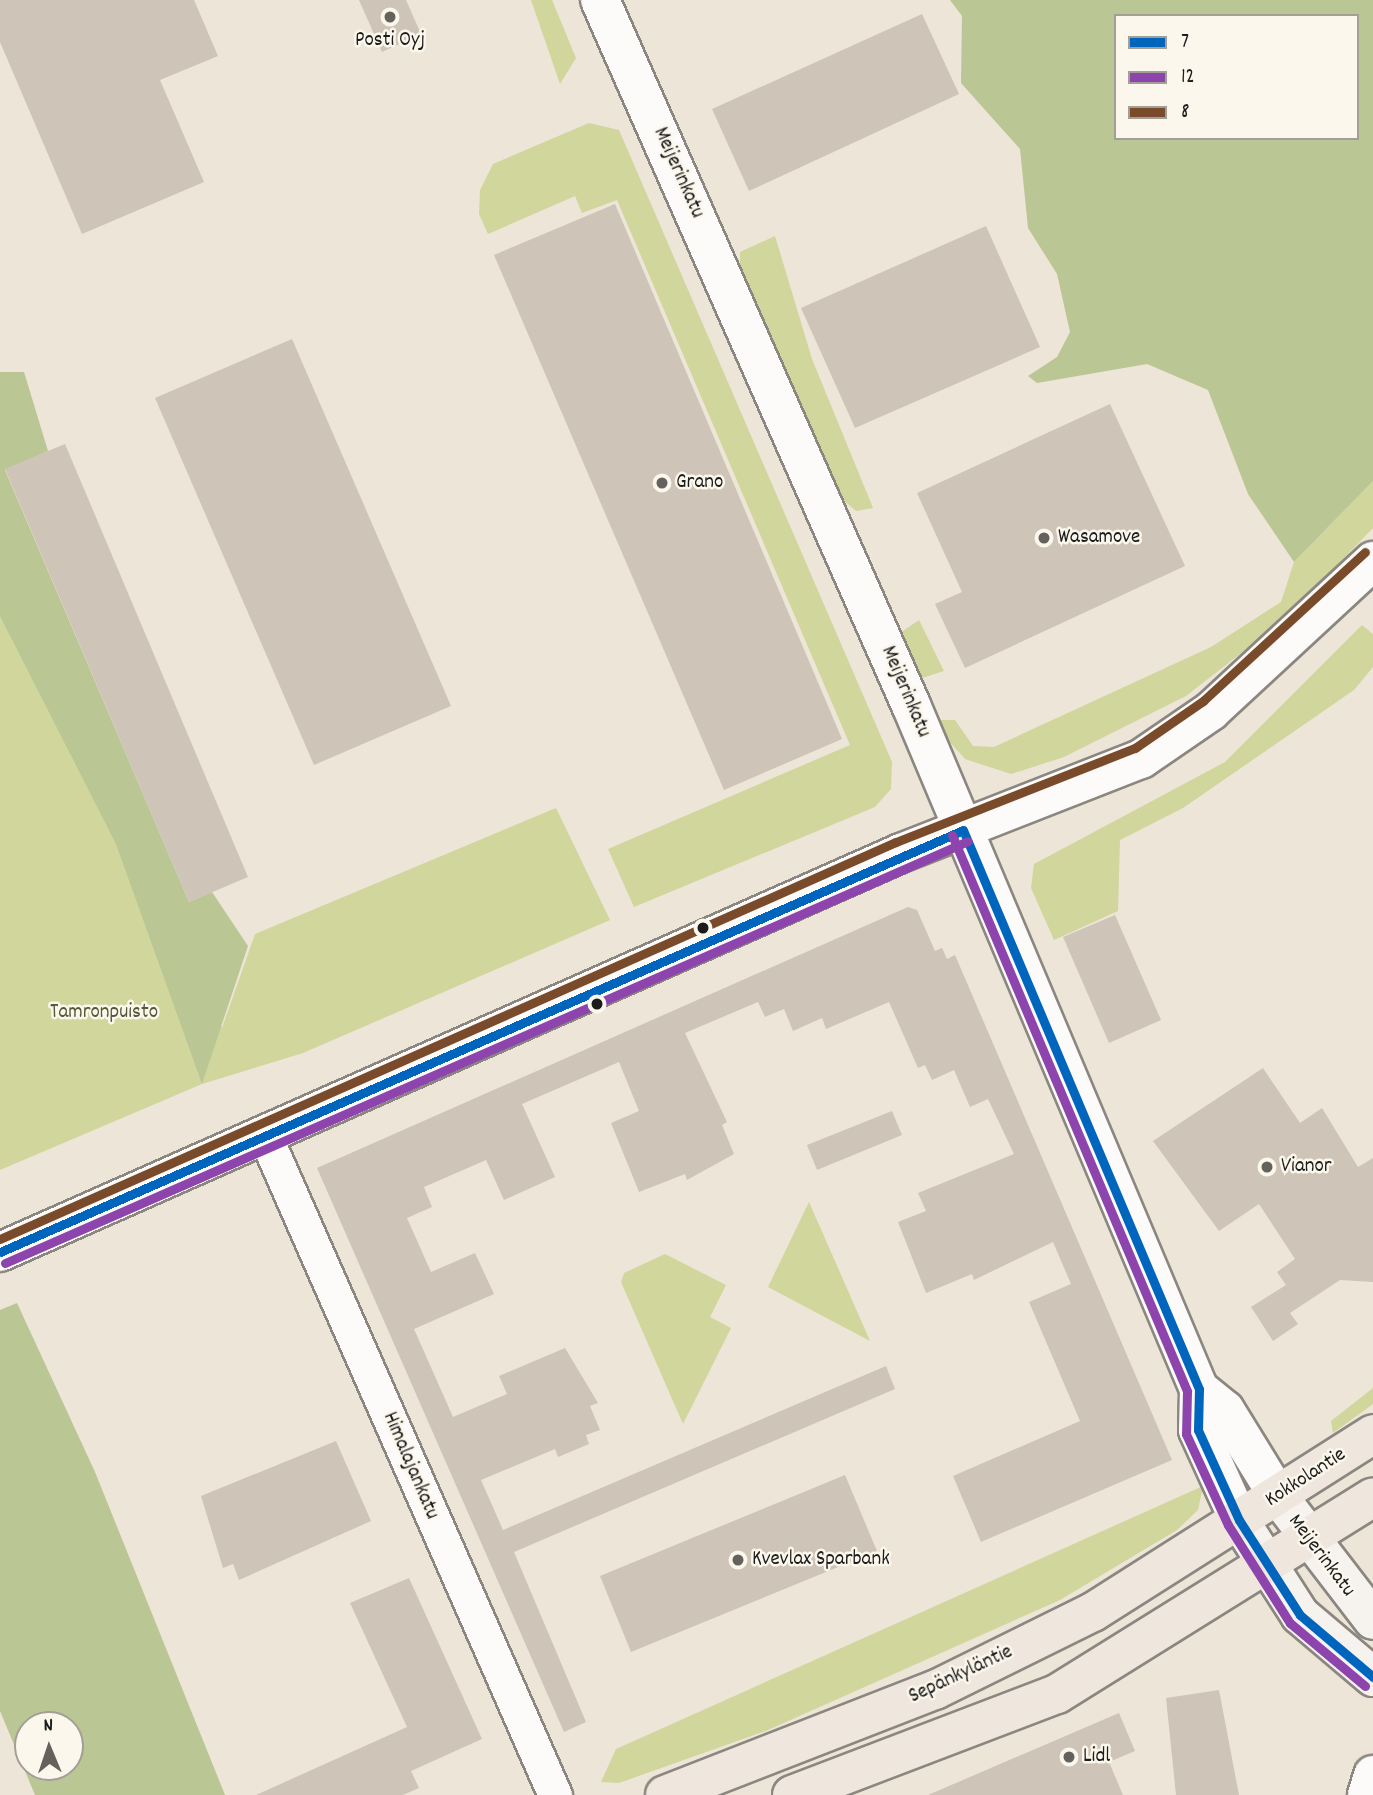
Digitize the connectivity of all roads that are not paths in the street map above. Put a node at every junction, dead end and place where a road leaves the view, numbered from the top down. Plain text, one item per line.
1 (600, 0) edge
2 (1373, 561) edge
3 (963, 830) junction
4 (266, 1138) junction
5 (0, 1252) edge
6 (1199, 1389) junction
7 (1373, 1434) edge
8 (1278, 1496) junction
9 (1373, 1497) edge
10 (1239, 1520) junction
11 (1307, 1540) junction
12 (1266, 1567) junction
13 (1373, 1619) edge
14 (1373, 1677) edge
15 (1373, 1775) edge
16 (555, 1795) edge
17 (665, 1795) edge
18 (792, 1795) edge
19 (1367, 1795) edge

1 - 3 street, Meijerinkatu
2 - 3 street
3 - 4 street
3 - 6 street, Meijerinkatu
4 - 5 street
4 - 16 street, Himalajankatu
6 - 8 street, Meijerinkatu
6 - 10 street, Meijerinkatu
7 - 8 main road, Kokkolantie
8 - 10 main road, Kokkolantie
8 - 11 main road, Meijerinkatu
9 - 11 main road
10 - 12 main road, Meijerinkatu
10 - 17 main road, Sepänkyläntie
11 - 12 main road
11 - 13 main road, Meijerinkatu
12 - 14 main road, Meijerinkatu
12 - 18 main road
15 - 19 street

